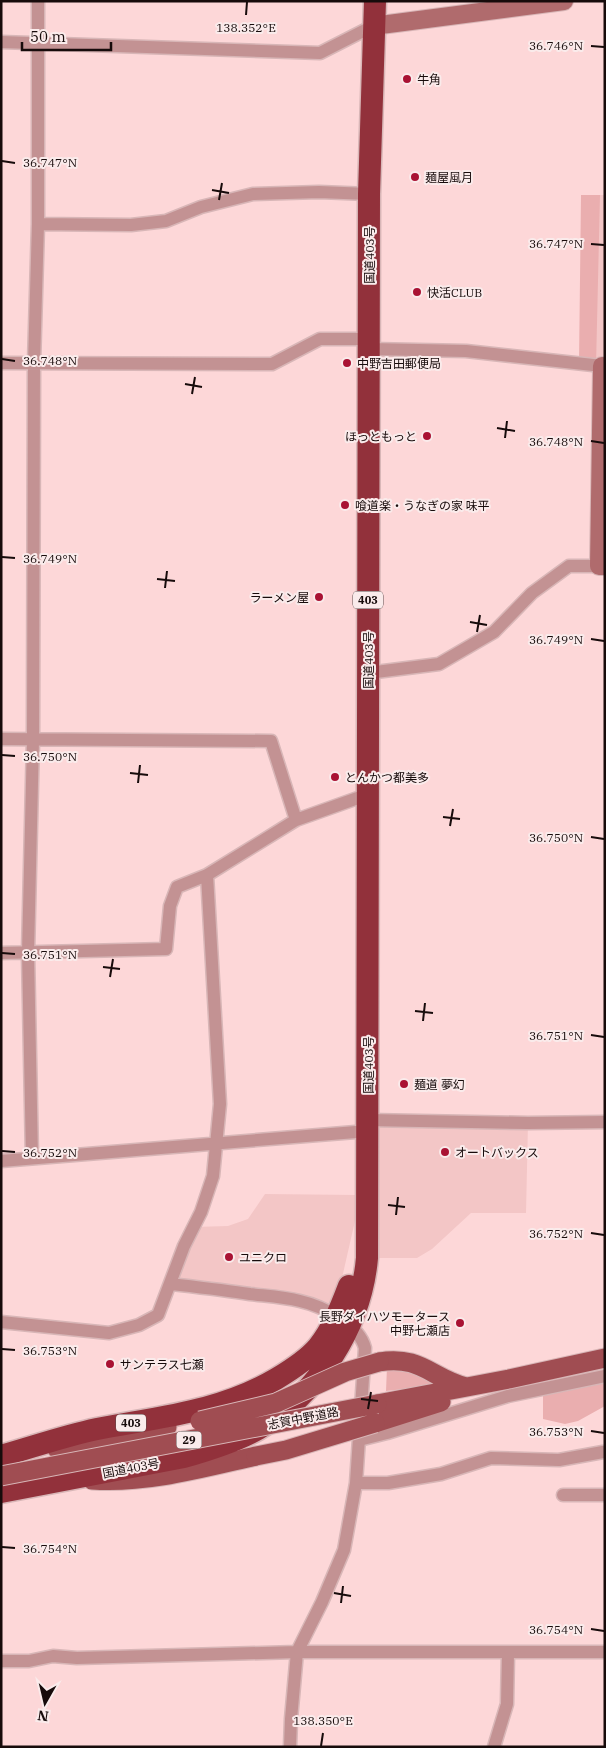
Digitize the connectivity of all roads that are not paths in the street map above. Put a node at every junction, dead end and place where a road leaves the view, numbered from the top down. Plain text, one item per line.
1 (38, 1) edge
2 (375, 1) edge
3 (564, 1) edge
4 (373, 26) junction
5 (1, 42) edge
6 (38, 42) junction
7 (369, 194) junction
8 (38, 224) junction
9 (370, 344) junction
10 (1, 363) edge
11 (34, 363) junction
12 (602, 366) joint
13 (602, 566) edge
14 (368, 673) junction
15 (1, 739) edge
16 (33, 740) junction
17 (369, 794) junction
18 (296, 820) junction
19 (207, 875) junction
20 (1, 953) edge
21 (28, 953) junction
22 (605, 1122) edge
23 (368, 1125) junction
24 (215, 1143) junction
25 (32, 1158) junction
26 (1, 1161) edge
27 (171, 1284) junction
28 (342, 1321) junction
29 (1, 1322) edge
30 (605, 1358) edge
31 (605, 1376) edge
32 (509, 1379) junction
33 (466, 1387) junction
34 (260, 1388) junction
35 (282, 1411) junction
36 (360, 1440) junction
37 (603, 1452) dead end
38 (1, 1457) edge
39 (1, 1476) edge
40 (73, 1479) junction
41 (356, 1483) junction
42 (1, 1492) edge
43 (563, 1495) dead end
44 (605, 1495) edge
45 (297, 1652) junction
46 (605, 1652) edge
47 (508, 1653) junction
48 (1, 1661) edge
49 (290, 1747) edge
50 (494, 1747) edge

1 - 6 street
2 - 4 highway, 国道403号 / 403
3 - 4 street
4 - 6 street
4 - 7 highway, 国道403号 / 403
5 - 6 street
6 - 8 street
7 - 8 street
7 - 9 highway, 国道403号 / 403
8 - 11 street
9 - 11 street
9 - 12 street
9 - 14 highway, 国道403号 / 403
10 - 11 street
11 - 16 street
12 - 13 street
13 - 14 street
14 - 17 highway, 国道403号 / 403
15 - 16 street
16 - 18 street
16 - 21 street
17 - 18 street
17 - 23 highway, 国道403号 / 403
18 - 19 street
19 - 21 street
19 - 24 street
20 - 21 street
21 - 25 street
22 - 23 street
23 - 24 street
23 - 28 highway, 国道403号 / 403
24 - 25 street
24 - 27 street
25 - 26 street
27 - 28 street
27 - 29 street
28 - 34 highway, 国道403号 / 403
28 - 35 highway, 国道403号 / 403
28 - 36 street
30 - 32 main road, 志賀中野道路 / 29
31 - 36 street
32 - 33 main road, 志賀中野道路 / 29
32 - 40 main road, 29, bridge
33 - 38 main road, 29, bridge
33 - 39 main road, 志賀中野道路 / 29, bridge
34 - 35 highway
34 - 38 highway, 国道403号 / 403
35 - 40 highway, 国道403号 / 403
36 - 41 street
37 - 41 street
40 - 42 highway, 国道403号 / 403
41 - 45 street
43 - 44 street
45 - 47 street
45 - 48 street
45 - 49 street
46 - 47 street
47 - 50 street

